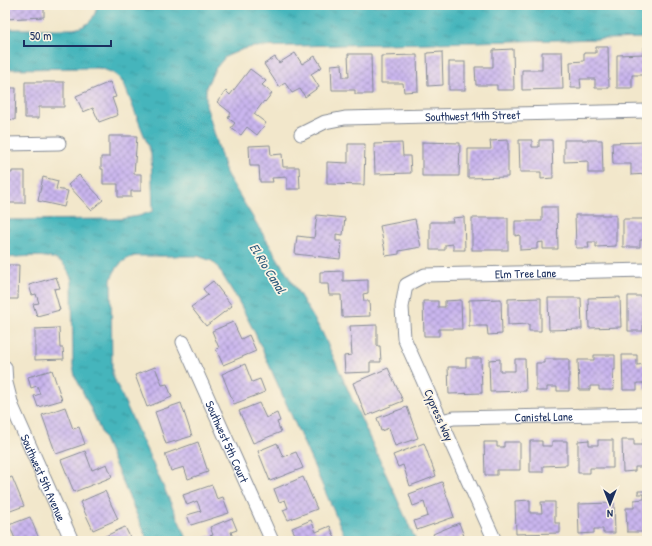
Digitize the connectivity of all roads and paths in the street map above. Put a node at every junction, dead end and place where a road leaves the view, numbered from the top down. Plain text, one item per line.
1 (647, 111) edge
2 (301, 134) dead end
3 (59, 143) dead end
4 (5, 144) edge
5 (647, 270) edge
6 (406, 285) joint
7 (183, 342) dead end
8 (5, 367) edge
9 (647, 414) edge
10 (441, 421) junction
11 (72, 541) edge
12 (272, 541) edge
13 (495, 541) edge

1 - 2 street, Southwest 14th Street
3 - 4 street
5 - 6 street, Elm Tree Lane
6 - 10 street, Cypress Way
7 - 12 street, Southwest 5th Court
8 - 11 street, Southwest 5th Avenue
9 - 10 street, Canistel Lane
10 - 13 street, Cypress Way

